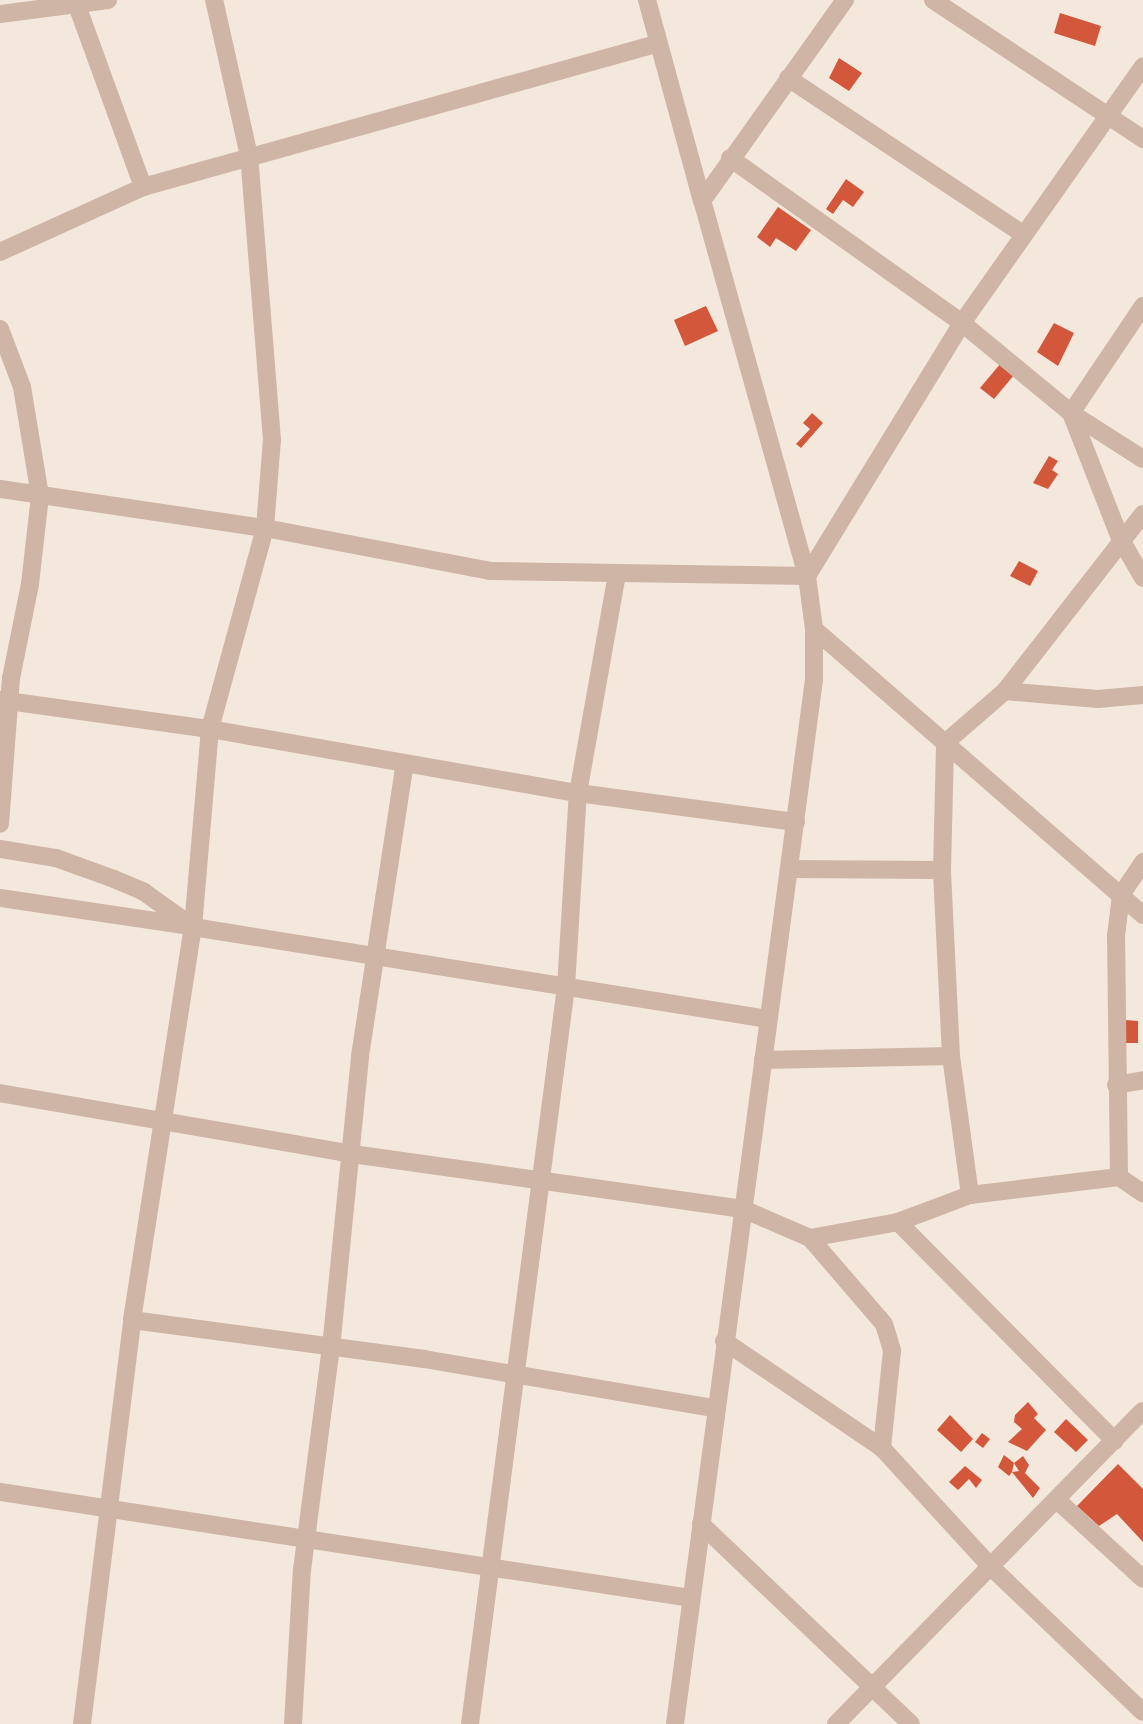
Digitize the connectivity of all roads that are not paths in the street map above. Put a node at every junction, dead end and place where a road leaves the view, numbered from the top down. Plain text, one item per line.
1 (108, 0) edge
2 (214, 0) edge
3 (647, 0) edge
4 (845, 0) edge
5 (933, 0) edge
6 (76, 3) edge
7 (0, 14) edge
8 (656, 44) junction
9 (1143, 66) edge
10 (788, 78) junction
11 (1109, 116) junction
12 (1143, 139) edge
13 (249, 156) junction
14 (730, 158) junction
15 (143, 187) junction
16 (702, 201) junction
17 (1024, 235) junction
18 (0, 252) edge
19 (1143, 306) edge
20 (962, 323) junction
21 (0, 329) edge
22 (1071, 413) junction
23 (1143, 459) edge
24 (0, 489) edge
25 (40, 496) junction
26 (1143, 514) edge
27 (265, 528) junction
28 (1120, 538) junction
29 (618, 575) junction
30 (807, 576) junction
31 (1143, 578) edge
32 (814, 629) junction
33 (1004, 691) junction
34 (1143, 695) edge
35 (5, 700) edge
36 (210, 729) junction
37 (945, 743) junction
38 (405, 763) junction
39 (578, 793) junction
40 (796, 822) junction
41 (0, 824) edge
42 (0, 849) edge
43 (1143, 862) edge
44 (789, 869) junction
45 (942, 870) junction
46 (1121, 895) junction
47 (0, 898) edge
48 (1143, 915) edge
49 (193, 927) junction
50 (376, 956) junction
51 (566, 987) junction
52 (768, 1019) junction
53 (950, 1056) junction
54 (763, 1060) junction
55 (1143, 1080) edge
56 (1116, 1085) junction
57 (0, 1093) edge
58 (164, 1118) junction
59 (352, 1154) junction
60 (1119, 1177) junction
61 (540, 1179) junction
62 (1143, 1193) edge
63 (970, 1195) junction
64 (743, 1209) junction
65 (898, 1222) junction
66 (810, 1238) junction
67 (132, 1320) junction
68 (724, 1340) junction
69 (331, 1348) junction
70 (513, 1377) junction
71 (714, 1408) junction
72 (1143, 1411) edge
73 (1115, 1441) junction
74 (882, 1448) junction
75 (0, 1492) edge
76 (1058, 1501) junction
77 (109, 1508) junction
78 (701, 1524) junction
79 (307, 1539) junction
80 (990, 1566) junction
81 (487, 1568) junction
82 (1143, 1579) edge
83 (690, 1598) junction
84 (872, 1686) junction
85 (1143, 1712) edge
86 (82, 1724) edge
87 (293, 1724) edge
88 (470, 1724) edge
89 (675, 1724) edge
90 (836, 1724) edge
91 (911, 1724) edge

1 - 6 street
2 - 13 street
3 - 8 street
4 - 10 street
5 - 11 street
6 - 7 street
6 - 15 street
8 - 13 street
8 - 16 street
9 - 11 street
10 - 14 street
10 - 17 street
11 - 12 street
11 - 17 street
13 - 15 street
13 - 27 street
14 - 16 street
14 - 20 street
15 - 18 street
16 - 30 street
17 - 20 street
19 - 22 street
20 - 22 street
20 - 30 street
21 - 25 street
22 - 23 street
22 - 28 street
24 - 25 street
25 - 27 street
25 - 35 street
26 - 28 street
27 - 29 street
27 - 36 street
28 - 31 street
28 - 33 street
29 - 30 street
29 - 39 street
30 - 32 street
32 - 37 street
32 - 40 street
33 - 34 street
33 - 37 street
35 - 36 street
35 - 41 street
36 - 38 street
36 - 49 street
37 - 45 street
37 - 46 street
38 - 39 street
38 - 50 street
39 - 40 street
39 - 51 street
40 - 44 street
42 - 49 street
43 - 46 street
44 - 45 street
44 - 52 street
45 - 53 street
46 - 48 street
46 - 56 street
47 - 49 street
49 - 50 street
49 - 58 street
50 - 51 street
50 - 59 street
51 - 52 street
51 - 61 street
52 - 54 street
53 - 54 street
53 - 63 street
54 - 64 street
55 - 56 street
56 - 60 street
57 - 58 street
58 - 59 street
58 - 67 street
59 - 61 street
59 - 69 street
60 - 62 street
60 - 63 street
61 - 64 street
61 - 70 street
63 - 65 street
64 - 66 street
64 - 68 street
65 - 66 street
65 - 73 street
66 - 74 street
67 - 69 street
67 - 77 street
68 - 71 street
68 - 74 street
69 - 70 street
69 - 79 street
70 - 71 street
70 - 81 street
71 - 78 street
72 - 73 street
73 - 76 street
74 - 80 street
75 - 77 street
76 - 80 street
76 - 82 street
77 - 79 street
77 - 86 street
78 - 83 street
78 - 84 street
79 - 81 street
79 - 87 street
80 - 84 street
80 - 85 street
81 - 83 street
81 - 88 street
83 - 89 street
84 - 90 street
84 - 91 street

